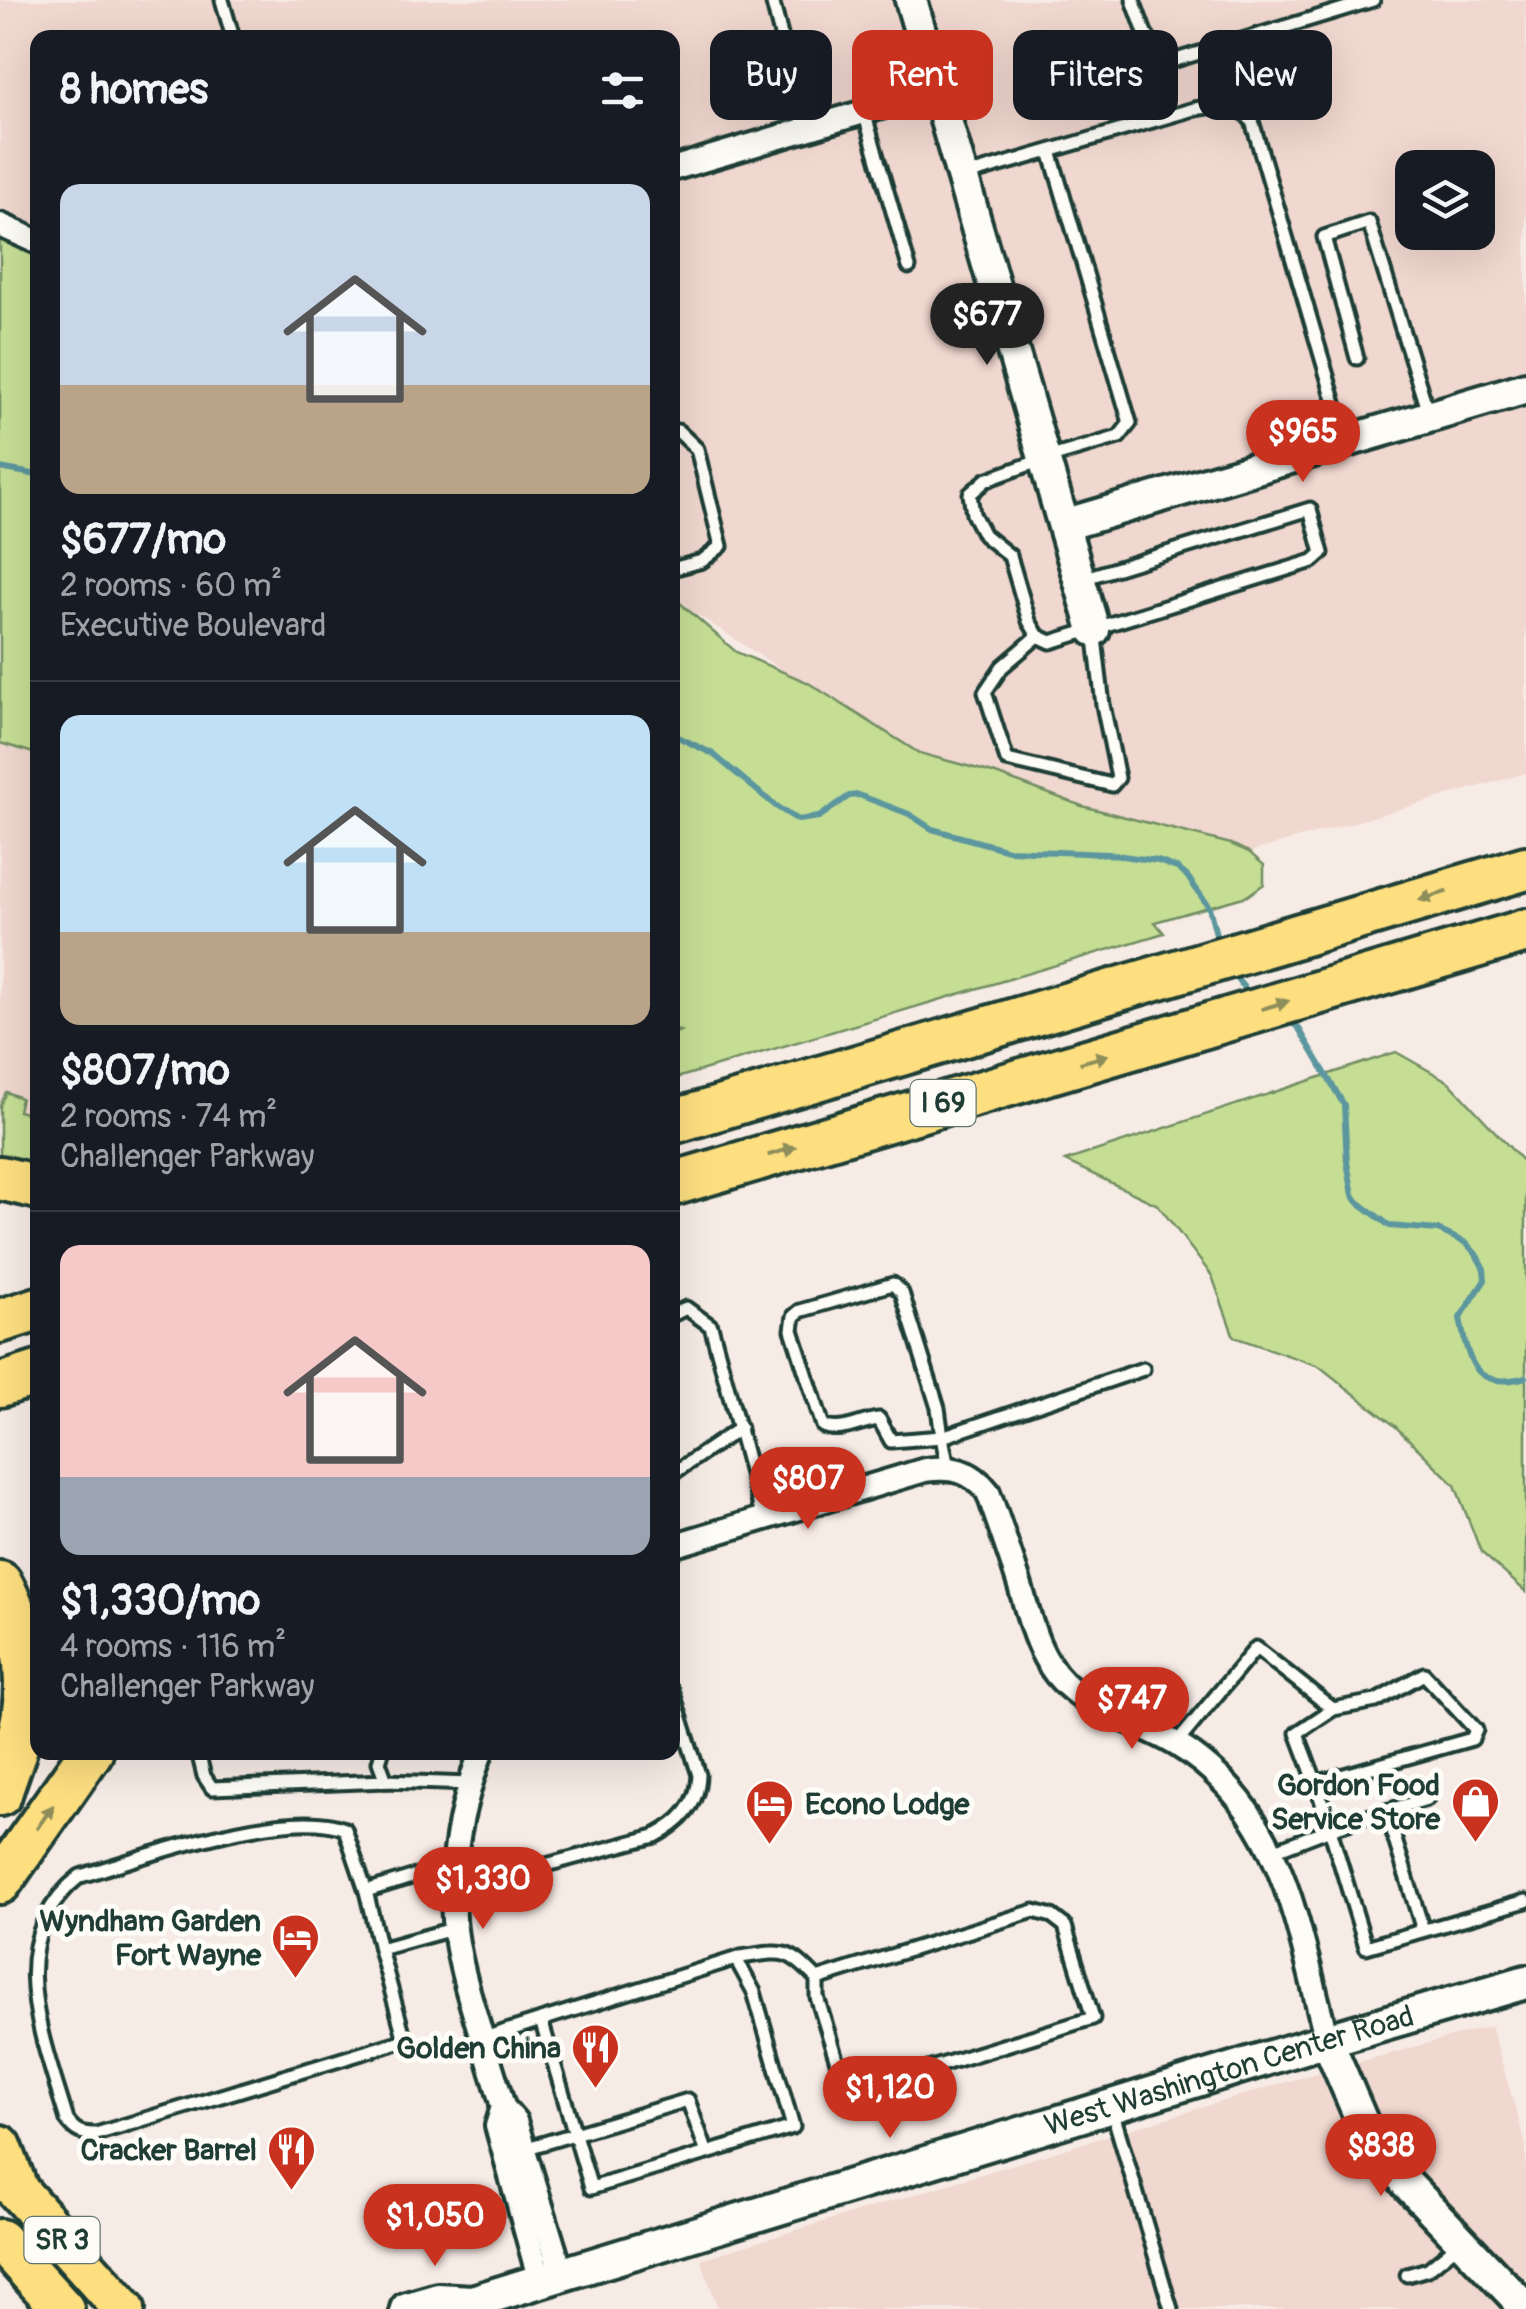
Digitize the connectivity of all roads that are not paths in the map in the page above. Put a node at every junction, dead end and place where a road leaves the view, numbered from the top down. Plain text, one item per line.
1 (222, 0) edge
2 (772, 0) edge
3 (911, 0) edge
4 (1132, 0) edge
5 (1373, 0) edge
6 (231, 30) edge
7 (920, 30) edge
8 (852, 116) edge
9 (866, 120) edge
10 (947, 120) edge
11 (806, 129) junction
12 (1050, 151) junction
13 (680, 167) edge
14 (963, 176) junction
15 (0, 225) edge
16 (30, 238) edge
17 (909, 266) dead end
18 (1356, 358) dead end
19 (1526, 388) edge
20 (1429, 417) junction
21 (680, 434) edge
22 (1346, 442) junction
23 (1044, 459) junction
24 (1064, 525) junction
25 (680, 567) edge
26 (1080, 580) junction
27 (1094, 630) junction
28 (1038, 636) junction
29 (1526, 868) edge
30 (1526, 930) edge
31 (680, 1120) edge
32 (0, 1178) edge
33 (680, 1183) edge
34 (30, 1185) edge
35 (680, 1311) edge
36 (30, 1312) edge
37 (0, 1320) edge
38 (1143, 1369) dead end
39 (30, 1375) edge
40 (0, 1384) edge
41 (740, 1428) junction
42 (942, 1437) junction
43 (680, 1469) edge
44 (936, 1469) junction
45 (763, 1518) junction
46 (680, 1544) edge
47 (0, 1583) edge
48 (1333, 1709) junction
49 (680, 1715) edge
50 (1176, 1744) junction
51 (85, 1760) edge
52 (200, 1760) edge
53 (380, 1760) edge
54 (478, 1760) edge
55 (386, 1781) junction
56 (1316, 1783) junction
57 (470, 1784) junction
58 (0, 1794) edge
59 (1427, 1799) dead end
60 (1386, 1811) junction
61 (1330, 1828) junction
62 (1273, 1851) junction
63 (454, 1878) junction
64 (0, 1882) edge
65 (366, 1890) junction
66 (1526, 1901) edge
67 (456, 1928) junction
68 (1423, 1930) junction
69 (380, 1949) junction
70 (736, 1959) junction
71 (817, 1979) junction
72 (1526, 1982) edge
73 (541, 2020) junction
74 (484, 2038) junction
75 (1326, 2040) junction
76 (503, 2106) junction
77 (1111, 2106) junction
78 (575, 2134) junction
79 (524, 2150) junction
80 (706, 2153) junction
81 (5, 2168) edge
82 (0, 2240) edge
83 (1461, 2242) junction
84 (1406, 2275) dead end
85 (551, 2278) junction
86 (42, 2292) edge
87 (470, 2306) edge
88 (63, 2309) edge
89 (124, 2309) edge
90 (407, 2309) edge
91 (1171, 2309) edge
92 (1521, 2309) edge

1 - 6 lane
2 - 11 lane
3 - 7 street
4 - 5 lane
8 - 11 street
9 - 17 lane
10 - 14 street
11 - 13 street
12 - 14 lane
12 - 22 lane
12 - 23 lane
14 - 23 street
15 - 16 street
18 - 20 lane
19 - 20 street
20 - 22 street
21 - 25 lane
22 - 24 street
23 - 24 street
23 - 28 lane
24 - 26 street
26 - 27 street
26 - 27 lane
27 - 28 lane
27 - 28 lane
29 -> 31 highway, I 69
33 -> 30 highway, I 69
32 - 34 highway
35 - 41 lane
36 - 37 highway
38 - 42 lane
39 - 40 highway
41 - 43 lane
41 - 45 lane
42 - 42 lane
42 - 44 lane
44 - 45 street
44 - 50 street
45 - 46 street
47 - 58 highway
48 - 50 lane
48 - 56 lane
48 - 56 lane
49 - 63 lane
50 - 62 street
64 -> 51 highway
52 - 55 lane
53 - 55 lane
54 - 57 street
55 - 57 lane
56 - 61 lane
57 - 63 street
59 - 60 lane
60 - 61 lane
60 - 68 lane
61 - 62 lane
61 - 68 lane
62 - 75 street
63 - 65 lane
63 - 67 street
65 - 69 lane
65 - 69 lane
66 - 68 lane
67 - 69 lane
67 - 74 street
70 - 71 lane
70 - 73 lane
70 - 80 lane
71 - 71 lane
72 - 75 main road, West Washington Center Road
73 - 74 lane
73 - 78 lane
74 - 76 street
75 - 77 main road, West Washington Center Road
75 - 83 street
76 - 79 street
76 - 85 street
77 - 85 main road, West Washington Center Road
77 - 91 lane
78 - 79 lane
78 - 80 lane
78 - 80 lane
79 - 85 street
81 - 89 highway, SR 3
82 - 86 highway, SR 3
83 - 84 lane
83 - 92 street
85 - 87 main road, West Washington Center Road
86 - 88 highway, SR 3
87 - 90 main road, West Washington Center Road

